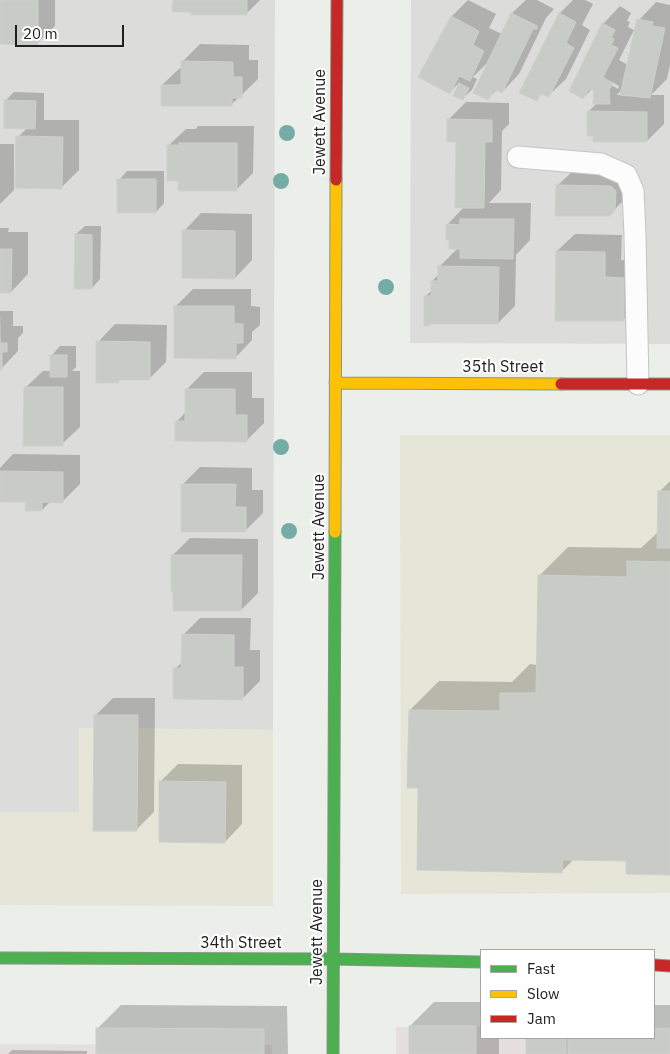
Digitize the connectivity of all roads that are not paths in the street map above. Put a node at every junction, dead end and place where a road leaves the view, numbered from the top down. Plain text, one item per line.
1 (337, 0) edge
2 (518, 157) dead end
3 (335, 383) junction
4 (638, 384) junction
5 (670, 384) edge
6 (0, 958) edge
7 (333, 960) junction
8 (480, 962) edge
9 (655, 965) edge
10 (670, 966) edge
11 (333, 1054) edge

1 - 3 street, Jewett Avenue
2 - 4 lane
3 - 4 street, 35th Street
3 - 7 street, Jewett Avenue
4 - 5 street, 35th Street
6 - 7 street, 34th Street
7 - 8 street, 34th Street
7 - 11 street, Jewett Avenue
9 - 10 street

